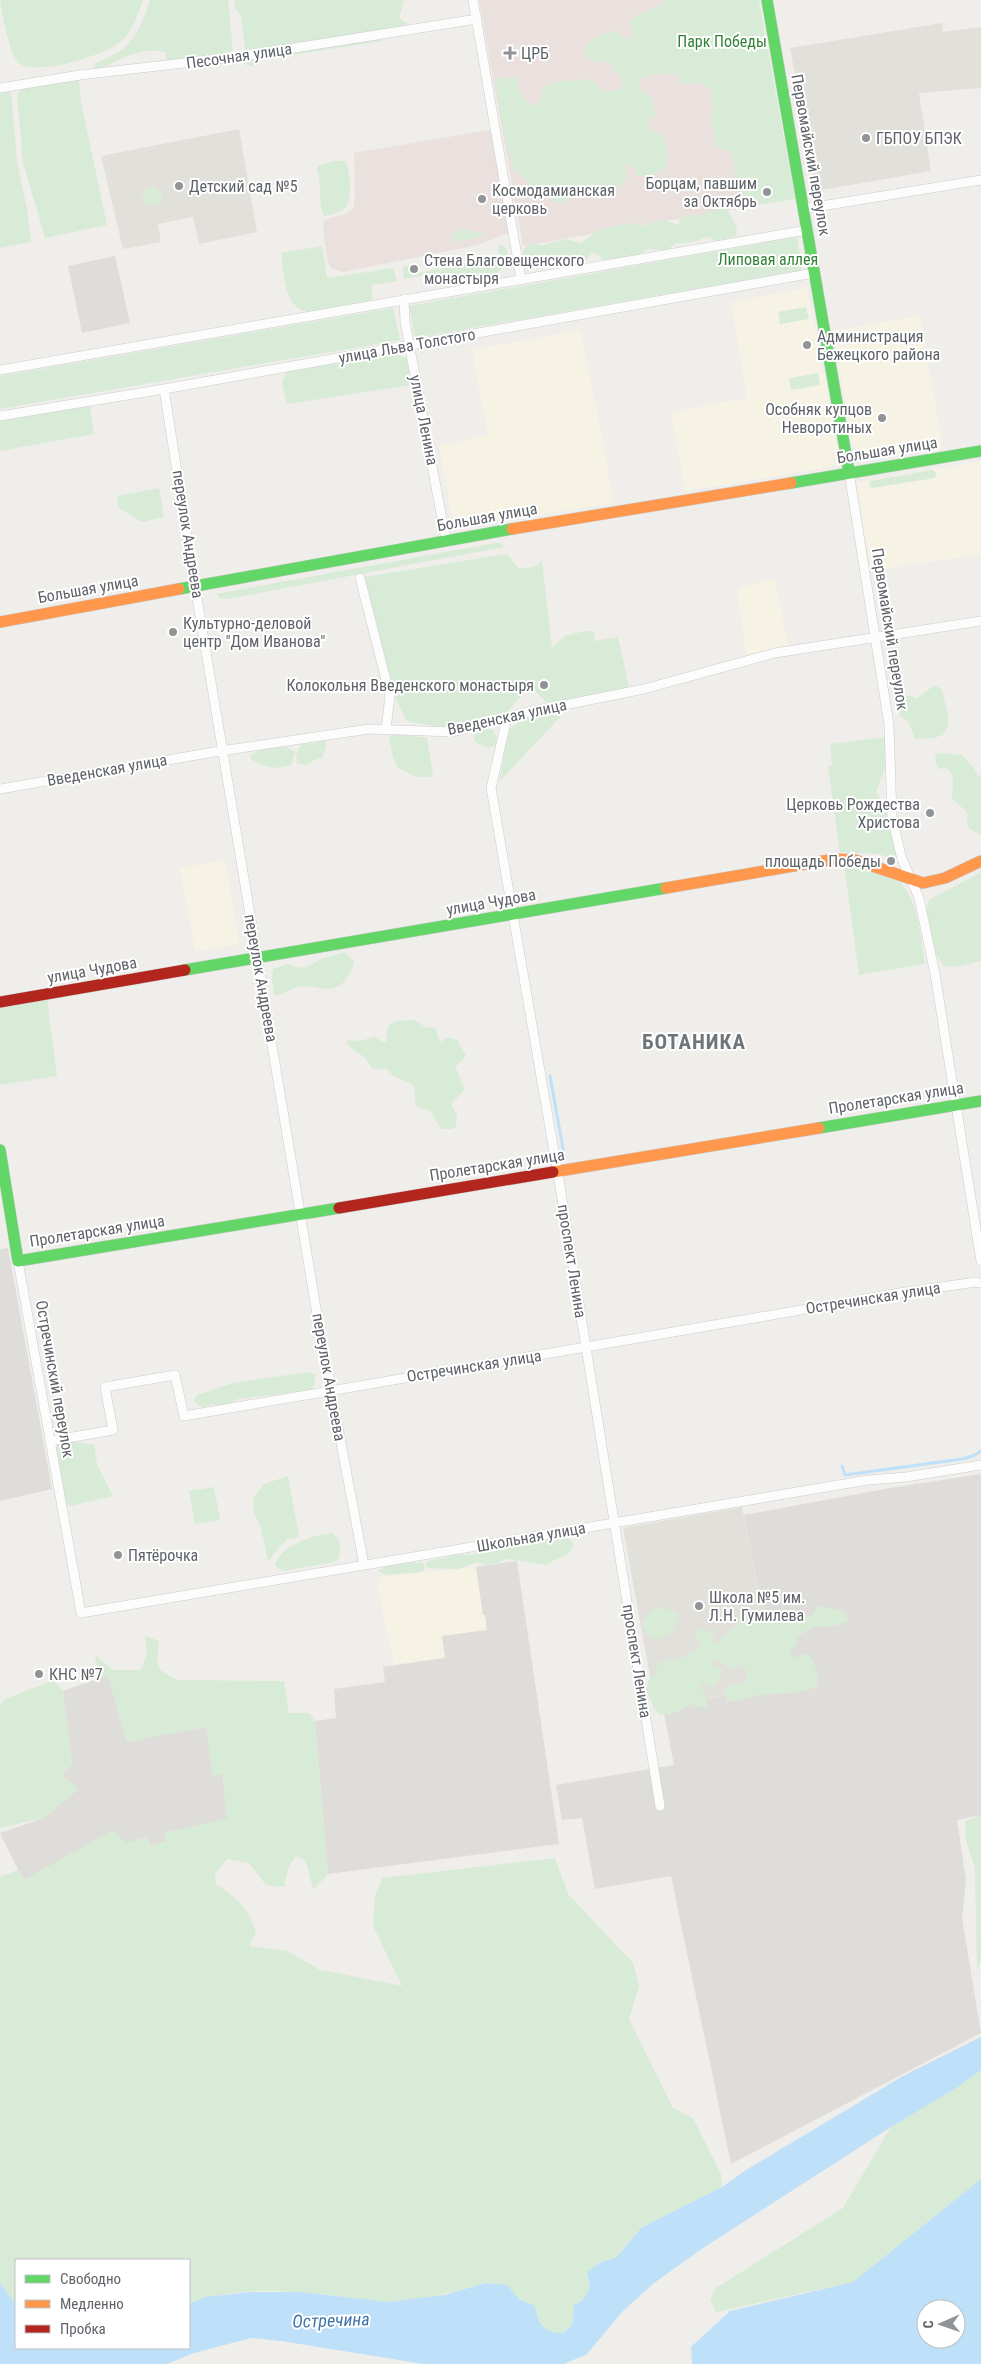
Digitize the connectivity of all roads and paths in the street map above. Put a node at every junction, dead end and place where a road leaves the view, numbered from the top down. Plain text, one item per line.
1 (473, 0) edge
2 (767, 0) edge
3 (477, 20) junction
4 (0, 88) edge
5 (981, 180) edge
6 (804, 209) junction
7 (807, 230) junction
8 (814, 273) junction
9 (521, 279) junction
10 (404, 299) junction
11 (410, 345) junction
12 (0, 370) edge
13 (164, 389) junction
14 (0, 416) edge
15 (981, 451) edge
16 (849, 472) junction
17 (446, 540) junction
18 (360, 578) dead end
19 (195, 586) junction
20 (981, 621) edge
21 (0, 622) edge
22 (875, 637) junction
23 (507, 718) junction
24 (386, 730) junction
25 (223, 750) junction
26 (0, 789) edge
27 (981, 861) edge
28 (912, 881) junction
29 (513, 915) junction
30 (257, 958) junction
31 (0, 1002) edge
32 (981, 1101) edge
33 (956, 1105) junction
34 (0, 1150) edge
35 (557, 1172) junction
36 (301, 1214) junction
37 (18, 1261) junction
38 (981, 1261) edge
39 (981, 1284) edge
40 (585, 1347) junction
41 (331, 1391) junction
42 (50, 1441) junction
43 (981, 1465) edge
44 (615, 1523) junction
45 (364, 1565) junction
46 (81, 1613) joint
47 (660, 1806) dead end

1 - 3 street
2 - 6 street, Первомайский переулок
3 - 4 street, Песочная улица
3 - 9 street
5 - 6 street
6 - 7 street, Первомайский переулок
7 - 8 street, Первомайский переулок
7 - 9 street
8 - 11 street, улица Льва Толстого
8 - 16 street, Первомайский переулок
9 - 10 street
10 - 11 street, улица Ленина
10 - 12 street
11 - 13 street, улица Льва Толстого
11 - 17 street, улица Ленина
13 - 14 street, улица Льва Толстого
13 - 19 street, переулок Андреева
15 - 16 street, Большая улица
16 - 17 street, Большая улица
16 - 22 street, Первомайский переулок
17 - 19 street, Большая улица
18 - 24 street
19 - 21 street, Большая улица
19 - 25 street, переулок Андреева
20 - 22 street, Введенская улица
22 - 23 street, Введенская улица
22 - 28 street, Первомайский переулок
23 - 24 street, Введенская улица
23 - 29 street, проспект Ленина
24 - 25 street, Введенская улица
25 - 26 street, Введенская улица
25 - 30 street, переулок Андреева
27 - 28 street, улица Чудова
28 - 29 street, улица Чудова
28 - 33 street, Первомайский переулок
29 - 30 street, улица Чудова
29 - 35 street, проспект Ленина
30 - 31 street, улица Чудова
30 - 36 street, переулок Андреева
32 - 33 street, Пролетарская улица
33 - 35 street, Пролетарская улица
33 - 38 street, Первомайский переулок
34 - 37 street, Остречинский переулок
35 - 36 street, Пролетарская улица
35 - 40 street, проспект Ленина
36 - 37 street, Пролетарская улица
36 - 41 street, переулок Андреева
37 - 42 street, Остречинский переулок
39 - 40 street, Остречинская улица
40 - 41 street, Остречинская улица
40 - 44 street, проспект Ленина
41 - 42 street, Остречинская улица
41 - 45 street, переулок Андреева
42 - 46 street, Остречинский переулок
43 - 44 street, Школьная улица
44 - 45 street, Школьная улица
44 - 47 street, проспект Ленина
45 - 46 street, Школьная улица

